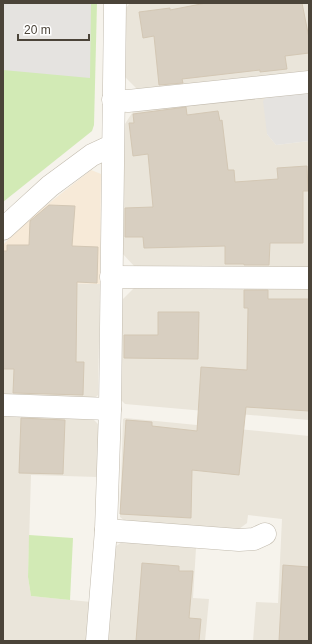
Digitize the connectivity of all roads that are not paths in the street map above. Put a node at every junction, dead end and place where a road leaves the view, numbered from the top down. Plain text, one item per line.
1 (114, 3) edge
2 (309, 82) edge
3 (113, 100) junction
4 (112, 148) junction
5 (3, 229) edge
6 (111, 277) junction
7 (309, 278) edge
8 (3, 405) edge
9 (110, 409) junction
10 (106, 530) junction
11 (265, 534) dead end
12 (97, 641) edge

1 - 3 street
2 - 3 street
3 - 4 street
4 - 5 street
4 - 6 street
6 - 7 street
6 - 9 street
8 - 9 street
9 - 10 street
10 - 11 street
10 - 12 street

